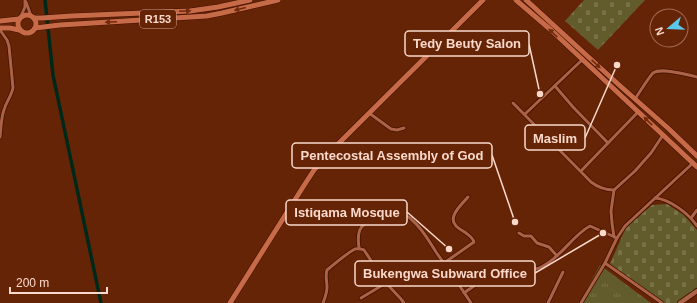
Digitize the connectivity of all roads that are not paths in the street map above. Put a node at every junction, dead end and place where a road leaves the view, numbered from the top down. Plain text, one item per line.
1 (26, 0) edge
2 (250, 0) edge
3 (278, 0) edge
4 (483, 0) edge
5 (516, 0) edge
6 (526, 0) edge
7 (33, 17) junction
8 (20, 18) junction
9 (0, 21) edge
10 (35, 28) junction
11 (0, 29) edge
12 (19, 30) junction
13 (582, 60) junction
14 (697, 77) edge
15 (555, 86) junction
16 (635, 99) junction
17 (514, 103) dead end
18 (638, 112) junction
19 (369, 113) junction
20 (525, 114) junction
21 (404, 128) dead end
22 (663, 136) junction
23 (0, 137) edge
24 (608, 143) junction
25 (697, 156) edge
26 (695, 165) edge
27 (581, 171) junction
28 (614, 190) junction
29 (468, 197) dead end
30 (655, 198) junction
31 (697, 210) edge
32 (691, 218) junction
33 (697, 226) edge
34 (519, 233) dead end
35 (616, 238) junction
36 (358, 248) junction
37 (557, 256) junction
38 (444, 263) junction
39 (605, 263) junction
40 (447, 268) junction
41 (563, 272) dead end
42 (431, 280) dead end
43 (386, 283) junction
44 (697, 291) edge
45 (464, 293) junction
46 (361, 298) dead end
47 (230, 303) edge
48 (323, 303) edge
49 (404, 303) edge
50 (471, 303) edge
51 (548, 303) edge
52 (581, 303) edge
53 (662, 303) edge
54 (680, 303) edge

1 - 7 street
1 - 8 street
7 -> 2 main road, R153
3 -> 10 main road, R153
4 - 19 main road
13 -> 5 main road
6 -> 16 main road
7 - 8 main road, R153
7 - 10 main road
8 - 9 main road, R153
8 - 12 main road
10 - 12 main road, R153
11 - 12 main road, R153
11 - 23 street
13 - 15 street
13 - 18 main road
14 - 16 street
15 - 20 street
15 - 24 street
16 - 25 main road
17 - 20 street
22 -> 18 main road
18 - 24 street
19 - 21 street
19 - 47 main road
20 - 27 street
22 - 26 main road
22 - 28 street
24 - 27 street
26 - 30 street
27 - 28 street
28 - 35 street
29 - 38 street
30 - 32 street
30 - 35 street
31 - 32 street
32 - 33 street
34 - 37 street
35 - 37 street
35 - 39 street
36 - 38 street
36 - 43 street
36 - 48 street
37 - 45 street
38 - 40 street
39 - 52 street
39 - 53 street
40 - 42 street
40 - 45 street
41 - 51 street
43 - 46 street
43 - 49 street
44 - 54 street
45 - 50 street

